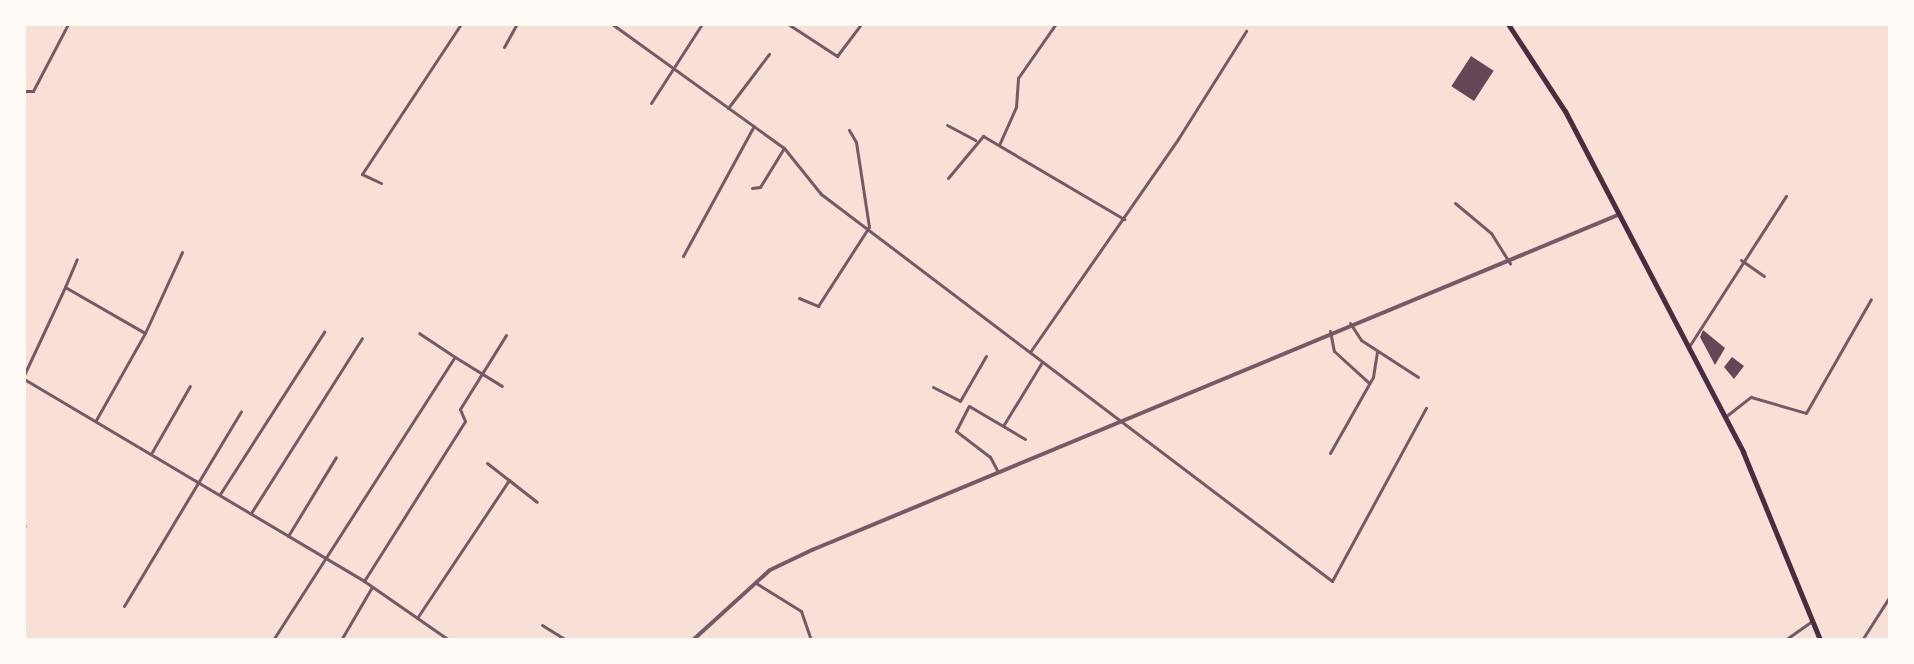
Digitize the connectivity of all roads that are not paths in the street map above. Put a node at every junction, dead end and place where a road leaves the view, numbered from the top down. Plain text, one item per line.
1 (68, 24) edge
2 (461, 24) edge
3 (517, 24) edge
4 (612, 24) edge
5 (702, 24) edge
6 (788, 24) edge
7 (861, 24) edge
8 (1054, 24) edge
9 (1077, 24) edge
10 (1508, 24) edge
11 (794, 26) edge
12 (1246, 31) dead end
13 (504, 47) dead end
14 (769, 54) dead end
15 (675, 71) junction
16 (24, 91) edge
17 (651, 103) dead end
18 (728, 108) junction
19 (755, 125) junction
20 (947, 125) dead end
21 (849, 130) dead end
22 (975, 140) junction
23 (998, 145) junction
24 (784, 148) junction
25 (948, 178) dead end
26 (381, 183) dead end
27 (752, 188) dead end
28 (1786, 196) dead end
29 (1455, 203) dead end
30 (1618, 215) junction
31 (1124, 219) junction
32 (869, 227) junction
33 (182, 252) dead end
34 (683, 256) dead end
35 (77, 259) dead end
36 (1741, 260) junction
37 (1510, 263) junction
38 (1764, 276) dead end
39 (65, 287) junction
40 (799, 298) dead end
41 (1871, 299) dead end
42 (1350, 323) junction
43 (1330, 331) junction
44 (324, 332) dead end
45 (145, 333) junction
46 (419, 333) dead end
47 (506, 335) dead end
48 (362, 338) dead end
49 (1688, 348) junction
50 (1030, 352) junction
51 (1377, 352) junction
52 (986, 356) dead end
53 (455, 357) junction
54 (1042, 362) junction
55 (482, 373) junction
56 (24, 377) edge
57 (1418, 377) dead end
58 (1369, 383) junction
59 (190, 386) dead end
60 (502, 386) dead end
61 (933, 387) dead end
62 (960, 401) junction
63 (969, 406) junction
64 (1426, 408) dead end
65 (241, 411) dead end
66 (1725, 417) junction
67 (96, 420) junction
68 (1121, 423) junction
69 (1003, 426) junction
70 (1025, 439) dead end
71 (152, 452) junction
72 (1330, 453) dead end
73 (336, 457) dead end
74 (487, 463) dead end
75 (997, 470) junction
76 (509, 480) junction
77 (198, 481) junction
78 (220, 494) junction
79 (537, 502) dead end
80 (251, 513) junction
81 (288, 536) junction
82 (322, 556) junction
83 (364, 581) junction
84 (754, 582) junction
85 (372, 587) junction
86 (1890, 596) edge
87 (124, 606) dead end
88 (417, 618) junction
89 (1812, 621) junction
90 (542, 625) dead end
91 (273, 640) edge
92 (341, 640) edge
93 (449, 640) edge
94 (566, 640) edge
95 (693, 640) edge
96 (811, 640) edge
97 (1734, 640) edge
98 (1744, 640) edge
99 (1785, 640) edge
100 (1820, 640) edge
101 (1862, 640) edge

1 - 16 street
2 - 26 street
3 - 13 street
4 - 15 street
5 - 15 street
6 - 11 street
7 - 11 street
8 - 9 street
8 - 23 street
10 - 30 highway
12 - 31 street
14 - 18 street
15 - 17 street
15 - 18 street
18 - 19 street
19 - 24 street
19 - 34 street
20 - 22 street
21 - 32 street
22 - 23 street
22 - 25 street
23 - 31 street
24 - 27 street
24 - 32 street
28 - 36 street
29 - 37 street
30 - 37 street
30 - 49 highway
31 - 50 street
32 - 40 street
32 - 50 street
33 - 45 street
35 - 39 street
36 - 38 street
36 - 49 street
37 - 42 street
39 - 45 street
39 - 56 street
41 - 66 street
42 - 43 street
42 - 51 street
43 - 58 street
43 - 68 street
44 - 78 street
45 - 67 street
46 - 53 street
47 - 55 street
48 - 80 street
49 - 66 highway
50 - 54 street
51 - 57 street
51 - 58 street
52 - 62 street
53 - 55 street
53 - 82 street
54 - 68 street
54 - 69 street
55 - 60 street
55 - 83 street
56 - 67 street
58 - 72 street
59 - 71 street
61 - 62 street
62 - 63 street
63 - 69 street
63 - 75 street
64 - 68 street
65 - 77 street
66 - 89 highway
67 - 71 street
68 - 75 street
69 - 70 street
71 - 77 street
73 - 81 street
74 - 76 street
75 - 84 street
76 - 79 street
76 - 88 street
77 - 78 street
77 - 87 street
78 - 80 street
80 - 81 street
81 - 82 street
82 - 83 street
82 - 91 street
83 - 85 street
84 - 95 street
84 - 96 street
85 - 88 street
85 - 92 street
86 - 101 street
88 - 93 street
89 - 99 street
89 - 100 highway
90 - 94 street
97 - 98 street

